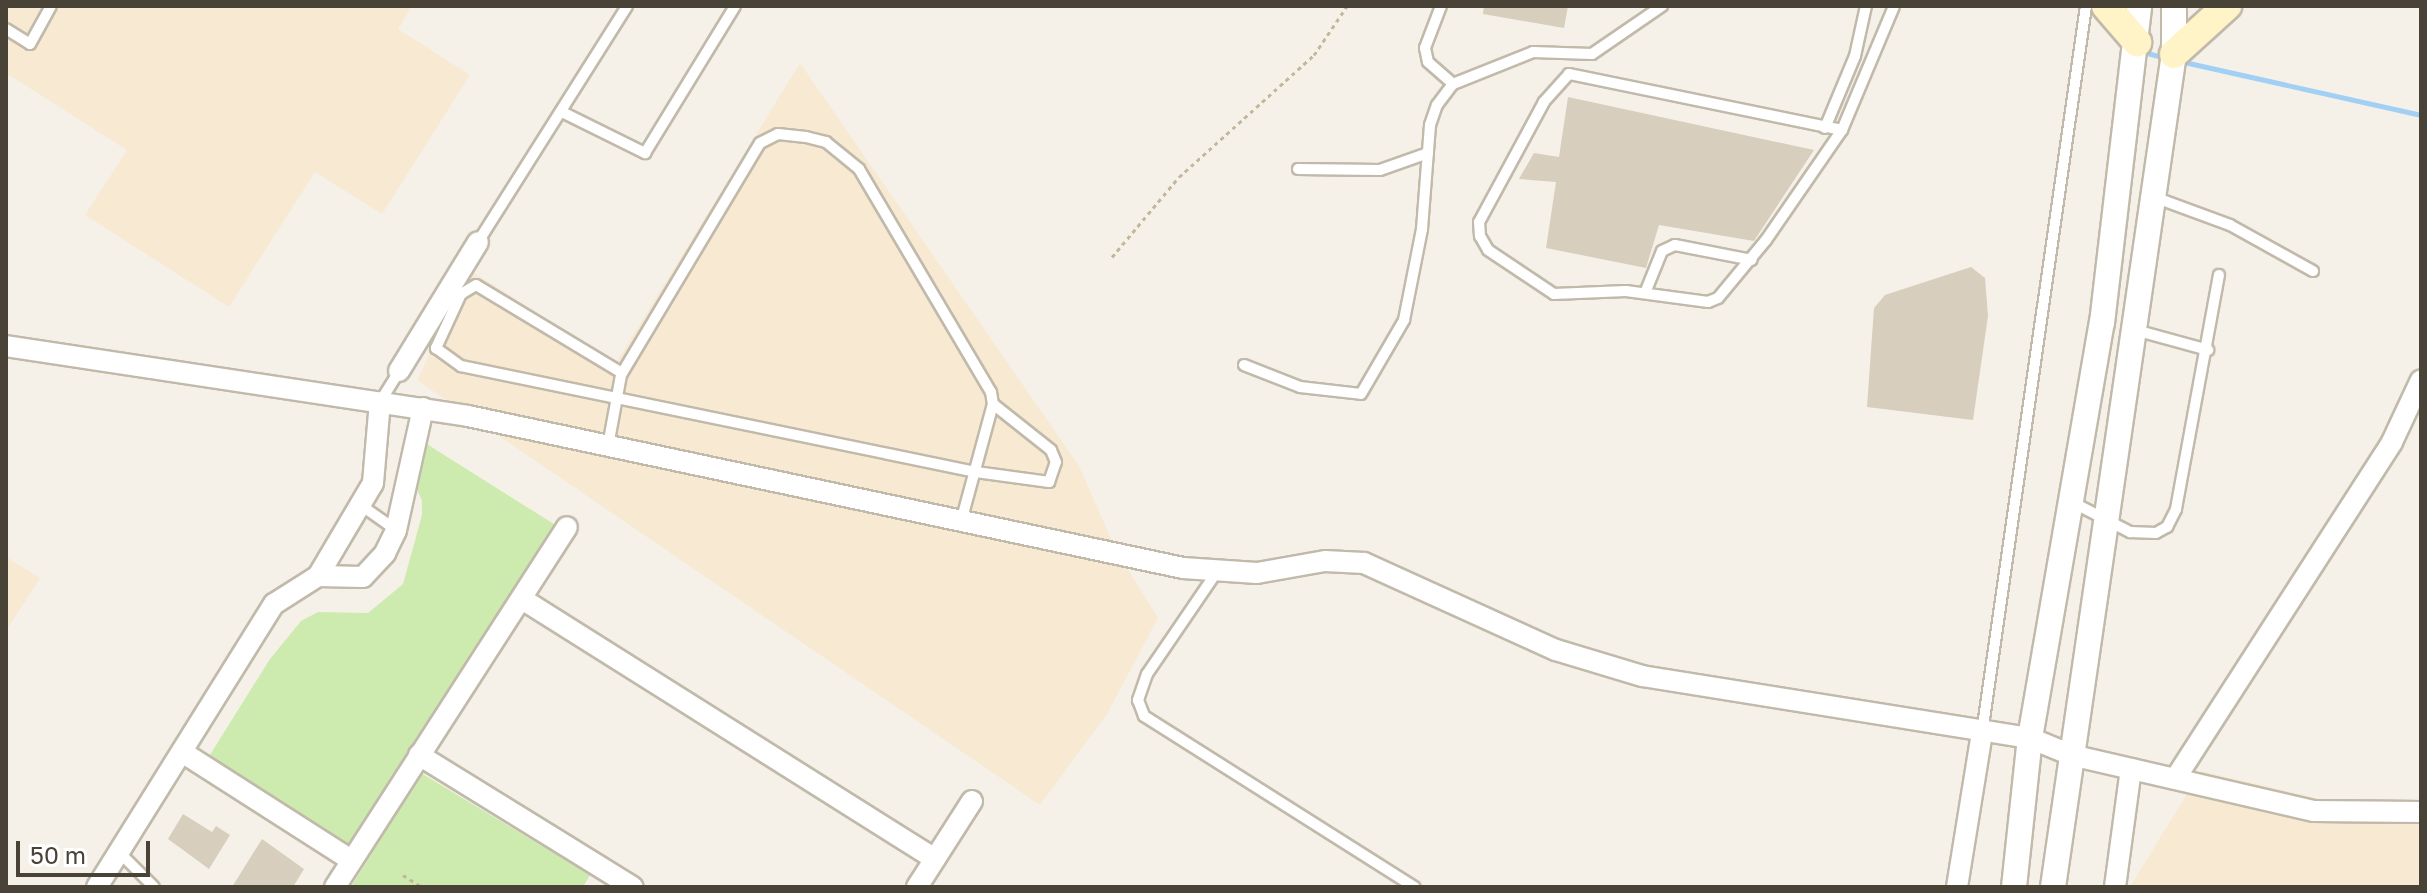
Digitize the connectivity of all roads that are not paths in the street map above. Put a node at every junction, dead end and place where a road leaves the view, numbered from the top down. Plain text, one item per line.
1 (51, 6) edge
2 (627, 6) edge
3 (735, 6) edge
4 (1441, 6) edge
5 (1662, 6) edge
6 (1866, 6) edge
7 (1894, 6) edge
8 (2086, 6) edge
9 (2106, 6) edge
10 (2139, 6) edge
11 (2174, 6) edge
12 (2227, 6) edge
13 (6, 29) edge
14 (2137, 42) junction
15 (2174, 54) junction
16 (1453, 84) junction
17 (562, 112) junction
18 (1825, 128) junction
19 (1842, 130) junction
20 (1428, 153) junction
21 (1298, 169) dead end
22 (2154, 197) junction
23 (478, 242) joint
24 (1752, 260) junction
25 (2313, 271) dead end
26 (2219, 275) dead end
27 (1645, 293) junction
28 (2135, 330) junction
29 (6, 346) edge
30 (2208, 350) junction
31 (1244, 365) dead end
32 (399, 371) joint
33 (622, 373) junction
34 (2421, 380) edge
35 (617, 397) junction
36 (380, 402) junction
37 (993, 404) junction
38 (423, 408) junction
39 (608, 448) junction
40 (976, 472) junction
41 (2068, 501) junction
42 (362, 506) junction
43 (2106, 518) junction
44 (961, 522) junction
45 (567, 527) dead end
46 (396, 530) junction
47 (1216, 573) junction
48 (318, 576) junction
49 (522, 599) junction
50 (1982, 733) junction
51 (2030, 738) junction
52 (182, 752) junction
53 (419, 755) junction
54 (2071, 755) junction
55 (2131, 769) junction
56 (2177, 776) junction
57 (972, 801) dead end
58 (2421, 812) edge
59 (119, 852) junction
60 (935, 859) junction
61 (351, 860) junction
62 (97, 887) edge
63 (154, 887) edge
64 (335, 887) edge
65 (632, 887) edge
66 (917, 887) edge
67 (1415, 887) edge
68 (1957, 887) edge
69 (2014, 887) edge
70 (2053, 887) edge
71 (2115, 887) edge

1 - 13 lane
2 - 17 lane
3 - 17 lane
4 - 16 lane
5 - 16 lane
6 - 18 lane
7 - 19 lane
8 - 50 lane
9 - 14 main road
10 - 14 street
11 - 15 street
12 - 15 main road
14 - 41 street
15 - 22 street
16 - 20 lane
17 - 23 lane
18 - 19 lane
18 - 27 lane
19 - 24 lane
20 - 21 lane
20 - 31 lane
22 - 25 lane
22 - 28 street
23 - 32 street
24 - 27 lane
24 - 27 lane
26 - 30 lane
28 - 30 lane
28 - 43 street
29 - 36 street
30 - 43 lane
32 - 36 lane
33 - 35 lane
33 - 35 lane
33 - 37 lane
34 - 56 street
35 - 39 lane
35 - 40 lane
36 - 38 street
36 - 42 street
37 - 40 lane
37 - 40 lane
38 - 39 street
38 - 46 street
39 - 44 street
40 - 44 lane
41 - 43 lane
41 - 51 street
42 - 46 lane
42 - 48 street
43 - 54 street
44 - 47 street
45 - 49 street
46 - 48 street
47 - 50 street
47 - 67 lane
48 - 52 street
49 - 53 street
49 - 60 street
50 - 51 street
50 - 68 street
51 - 54 street
51 - 69 street
52 - 59 street
52 - 61 street
53 - 61 street
53 - 65 street
54 - 55 street
54 - 70 street
55 - 56 street
55 - 71 street
56 - 58 street
57 - 60 street
59 - 62 street
59 - 63 lane
60 - 66 street
61 - 64 street

